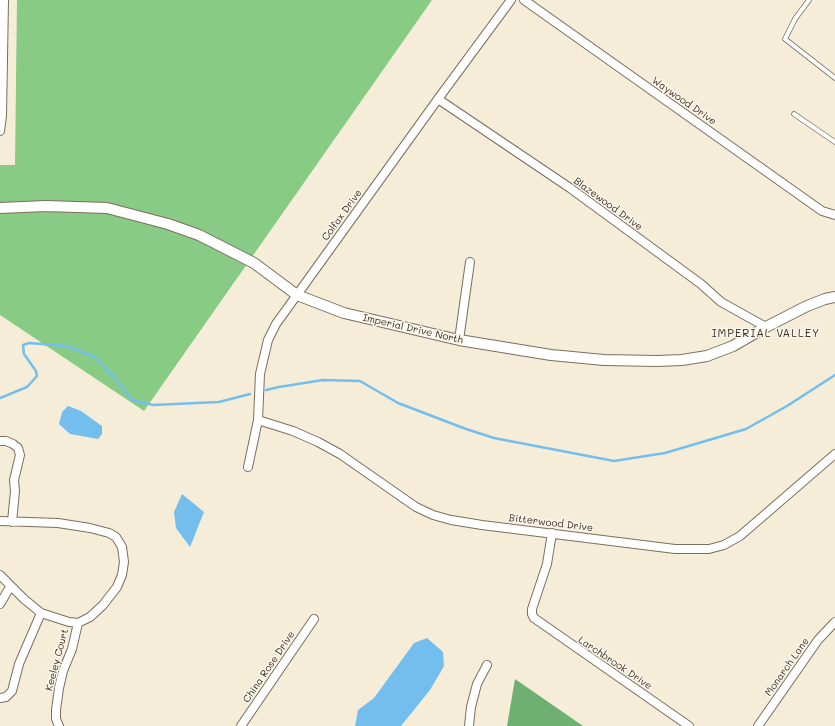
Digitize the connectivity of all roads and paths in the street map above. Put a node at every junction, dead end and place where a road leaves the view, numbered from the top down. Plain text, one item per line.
1 (4, 0) edge
2 (511, 0) edge
3 (524, 0) edge
4 (809, 0) edge
5 (835, 78) edge
6 (438, 99) junction
7 (794, 114) dead end
8 (0, 131) edge
9 (835, 142) edge
10 (0, 208) edge
11 (835, 215) edge
12 (470, 262) dead end
13 (297, 295) junction
14 (835, 297) edge
15 (766, 327) junction
16 (459, 340) junction
17 (258, 420) junction
18 (0, 441) edge
19 (835, 454) edge
20 (248, 467) dead end
21 (0, 521) edge
22 (12, 522) junction
23 (552, 534) junction
24 (0, 575) edge
25 (10, 587) junction
26 (0, 604) edge
27 (42, 613) junction
28 (314, 619) dead end
29 (835, 622) edge
30 (78, 623) junction
31 (487, 665) dead end
32 (0, 698) edge
33 (59, 726) edge
34 (241, 726) edge
35 (469, 726) edge
36 (689, 726) edge
37 (758, 726) edge

1 - 8 street
2 - 6 street, Colfax Drive
3 - 11 street, Waywood Drive
4 - 5 lane
6 - 13 street, Colfax Drive
6 - 15 street, Blazewood Drive
7 - 9 lane
10 - 13 street, Imperial Drive North
12 - 16 street
13 - 16 street, Imperial Drive North
13 - 17 street, Colfax Drive
14 - 15 street, Imperial Drive North
15 - 16 street, Imperial Drive North
17 - 20 street, Colfax Drive
17 - 23 street, Bitterwood Drive
18 - 22 street
19 - 23 street, Bitterwood Drive
21 - 22 street
22 - 30 street
23 - 36 street, Larchbrook Drive
24 - 25 street
25 - 26 street
25 - 27 street
27 - 30 street
27 - 32 street
28 - 34 street, China Rose Drive
29 - 37 street, Monarch Lane
30 - 33 street, Keeley Court
31 - 35 street

